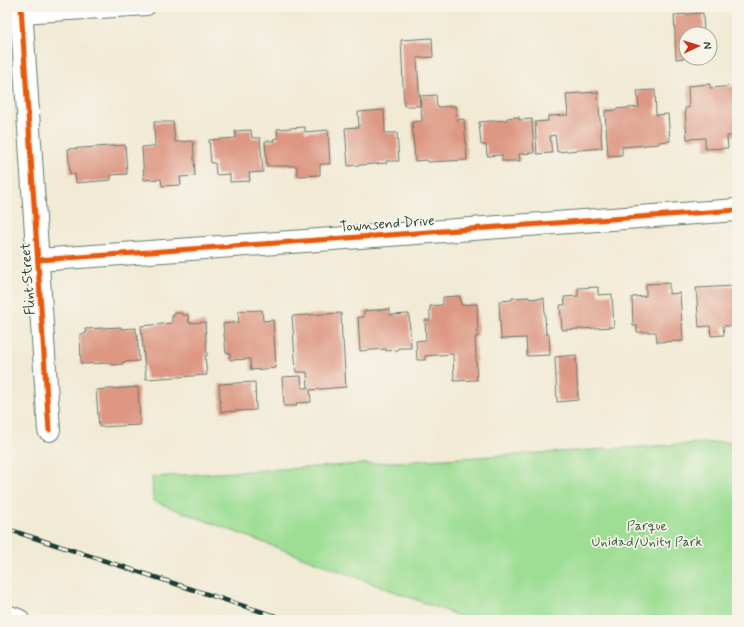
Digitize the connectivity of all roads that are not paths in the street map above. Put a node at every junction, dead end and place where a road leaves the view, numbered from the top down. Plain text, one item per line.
1 (147, 7) edge
2 (21, 11) edge
3 (737, 210) edge
4 (38, 260) junction
5 (49, 430) dead end
6 (7, 616) edge
7 (18, 620) edge

1 - 2 lane
2 - 4 street, Flint Street
3 - 4 street, Townsend Drive
4 - 5 street, Flint Street
6 - 7 street

